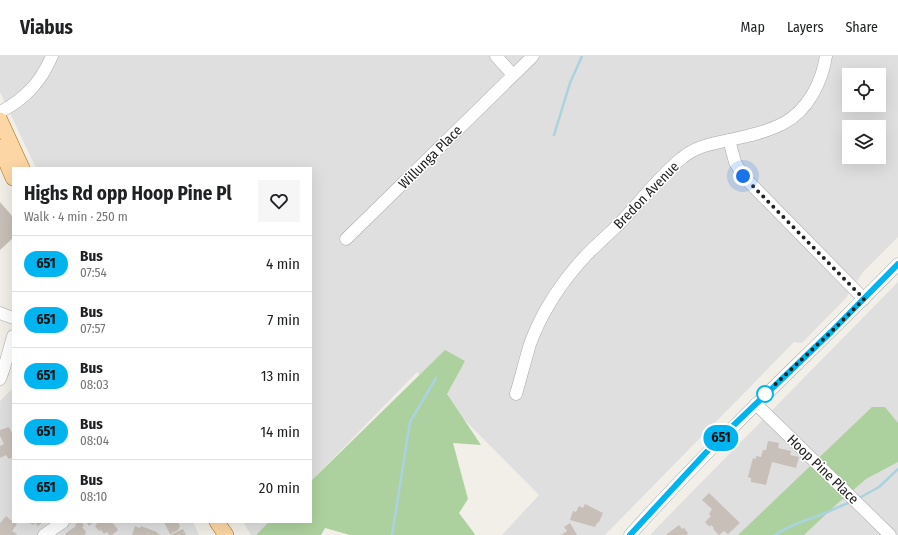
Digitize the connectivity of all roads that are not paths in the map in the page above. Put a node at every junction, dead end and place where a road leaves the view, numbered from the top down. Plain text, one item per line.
1 (52, 56) edge
2 (496, 56) edge
3 (533, 56) edge
4 (826, 56) edge
5 (514, 75) junction
6 (0, 112) edge
7 (0, 120) edge
8 (728, 140) junction
9 (0, 146) edge
10 (22, 167) edge
11 (12, 176) edge
12 (346, 239) dead end
13 (898, 264) edge
14 (864, 299) junction
15 (0, 314) edge
16 (12, 318) edge
17 (12, 340) edge
18 (0, 379) edge
19 (516, 394) dead end
20 (756, 404) junction
21 (61, 523) edge
22 (208, 523) edge
23 (218, 523) edge
24 (44, 535) edge
25 (215, 535) edge
26 (226, 535) edge
27 (630, 535) edge
28 (890, 535) edge

1 - 6 street
2 - 5 street
3 - 5 street, Willunga Place
4 - 8 street, Bredon Avenue
5 - 12 street, Willunga Place
7 - 10 main road
8 - 14 street
8 - 19 street, Bredon Avenue
9 - 11 main road
13 - 14 street
14 - 20 street
15 - 16 street
17 - 18 street
20 - 27 street
20 - 28 street, Hoop Pine Place
21 - 24 street
22 - 25 main road
23 - 26 main road

